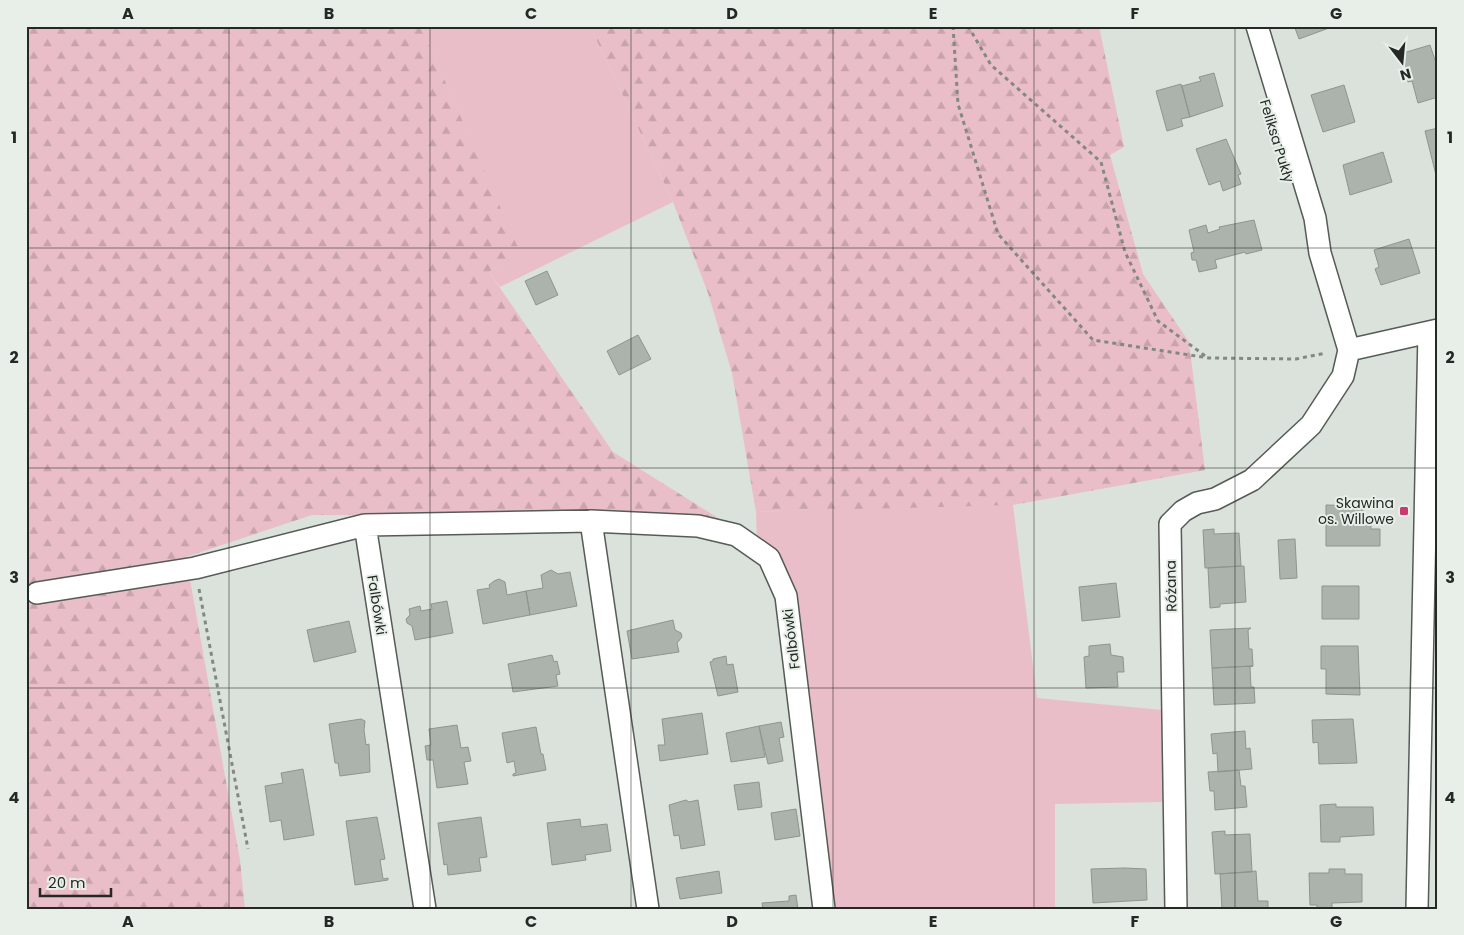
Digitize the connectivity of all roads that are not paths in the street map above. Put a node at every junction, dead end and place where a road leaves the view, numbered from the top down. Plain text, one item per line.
1 (1242, 26) edge
2 (1257, 26) edge
3 (1320, 253) junction
4 (1433, 331) edge
5 (1349, 350) junction
6 (591, 521) junction
7 (365, 525) junction
8 (38, 593) dead end
9 (425, 909) edge
10 (648, 909) edge
11 (824, 909) edge
12 (1176, 909) edge
13 (1417, 909) edge

1 - 3 street, Feliksa Pukły
2 - 3 street, Feliksa Pukły
3 - 5 street, Feliksa Pukły
4 - 5 street
4 - 13 street
5 - 12 street, Różana
6 - 7 street, Falbówki
6 - 10 street
6 - 11 street, Falbówki
7 - 8 street
7 - 9 street, Falbówki

